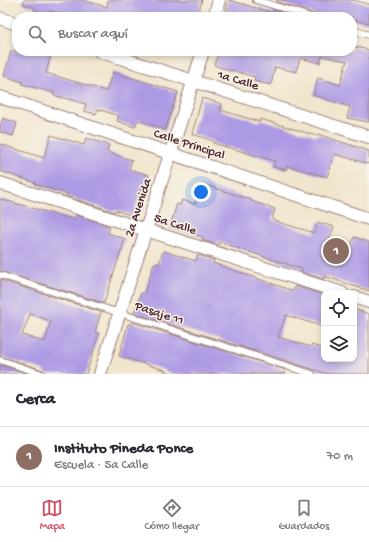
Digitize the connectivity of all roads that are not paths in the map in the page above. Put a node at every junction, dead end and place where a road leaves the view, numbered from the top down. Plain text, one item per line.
1 (219, 0) edge
2 (256, 0) edge
3 (215, 12) edge
4 (295, 12) edge
5 (0, 18) edge
6 (12, 22) edge
7 (357, 31) edge
8 (369, 35) edge
9 (114, 56) edge
10 (202, 56) edge
11 (194, 82) junction
12 (0, 97) edge
13 (369, 137) edge
14 (171, 154) junction
15 (0, 183) edge
16 (369, 219) edge
17 (146, 230) junction
18 (0, 275) edge
19 (333, 290) edge
20 (357, 298) edge
21 (369, 302) edge
22 (120, 313) junction
23 (0, 360) edge
24 (42, 374) edge
25 (100, 374) edge
26 (312, 374) edge

1 - 3 street
2 - 4 lane
5 - 6 street
7 - 8 lane
9 - 11 street, 1a Calle
10 - 11 street, 2a Avenida
11 - 13 street, 1a Calle
11 - 14 street, 2a Avenida
12 - 14 street, Calle Principal
14 - 16 street, Calle Principal
14 - 17 street, 2a Avenida
15 - 17 street, 5a Calle
17 - 19 street, 5a Calle
17 - 22 street, 2a Avenida
18 - 22 lane, Pasaje 11
20 - 21 street
22 - 25 street, 2a Avenida
22 - 26 lane, Pasaje 11
23 - 24 lane

